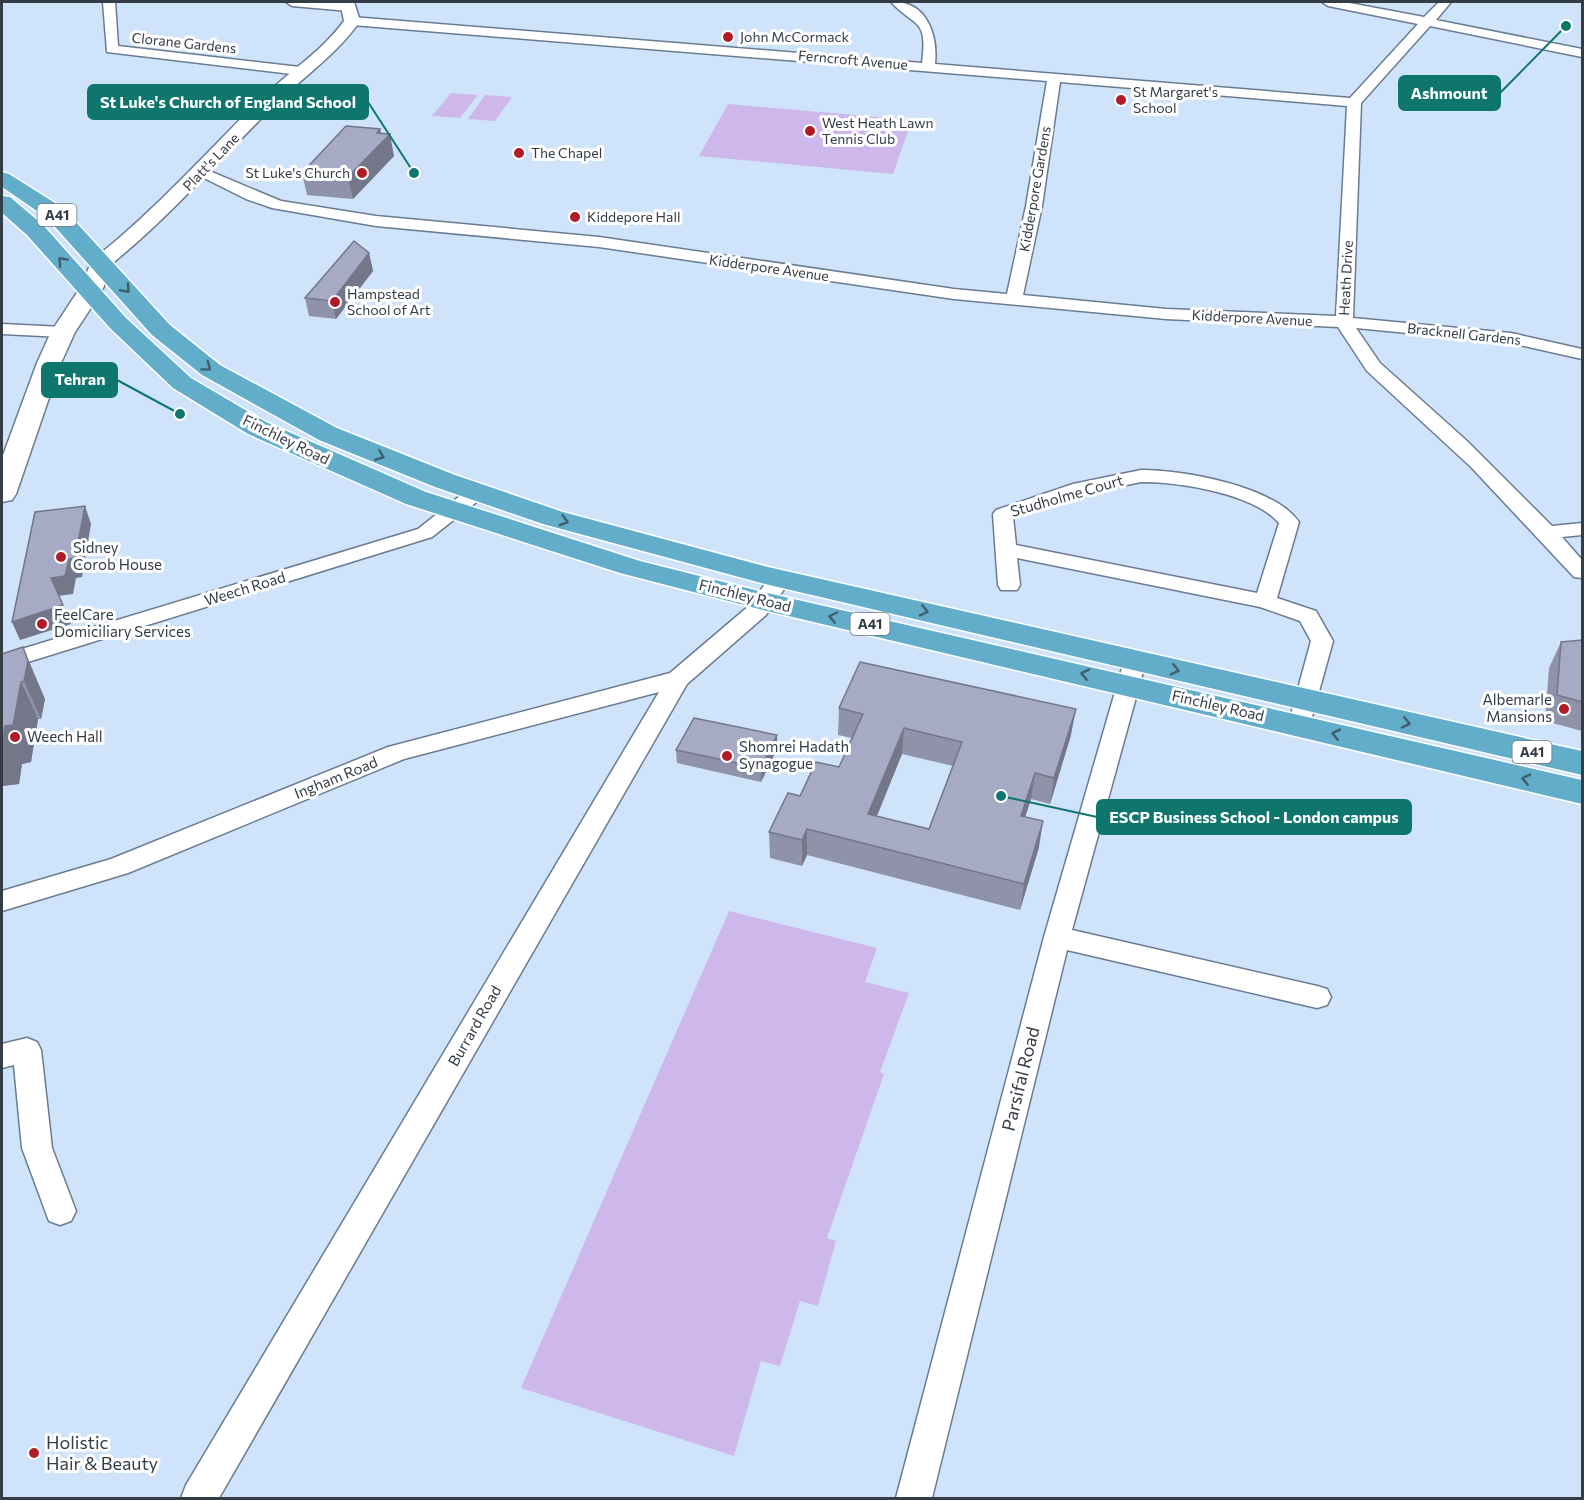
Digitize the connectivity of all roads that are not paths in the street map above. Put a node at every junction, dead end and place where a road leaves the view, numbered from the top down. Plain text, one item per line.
1 (109, 2) edge
2 (292, 2) edge
3 (897, 2) edge
4 (1328, 2) edge
5 (1444, 2) edge
6 (350, 10) edge
7 (1425, 21) junction
8 (1582, 53) edge
9 (928, 66) junction
10 (300, 70) junction
11 (1054, 78) junction
12 (1354, 102) junction
13 (202, 173) junction
14 (2, 178) edge
15 (2, 202) edge
16 (102, 262) junction
17 (90, 291) junction
18 (1014, 300) junction
19 (1344, 322) junction
20 (2, 329) edge
21 (63, 332) junction
22 (1582, 354) edge
23 (477, 492) junction
24 (2, 494) edge
25 (455, 512) junction
26 (1582, 529) edge
27 (1547, 533) junction
28 (1006, 550) junction
29 (1582, 572) edge
30 (781, 578) junction
31 (1009, 585) dead end
32 (763, 601) junction
33 (1265, 601) junction
34 (2, 663) edge
35 (1132, 673) junction
36 (678, 679) junction
37 (1303, 713) junction
38 (1582, 763) edge
39 (1582, 792) edge
40 (2, 901) edge
41 (1057, 937) junction
42 (1317, 997) dead end
43 (2, 1056) edge
44 (60, 1211) dead end
45 (199, 1498) edge
46 (914, 1498) edge

1 - 10 street, Clorane Gardens
2 - 6 street, Ferncroft Avenue
3 - 9 street
4 - 7 street
5 - 7 street
6 - 9 street, Ferncroft Avenue
6 - 10 street, Platt's Lane
7 - 8 street
7 - 12 street
9 - 11 street, Ferncroft Avenue
10 - 13 street, Platt's Lane
11 - 12 street, Ferncroft Avenue
11 - 18 street, Kidderpore Gardens
12 - 19 street, Heath Drive
13 - 16 street, Platt's Lane
13 - 18 street, Kidderpore Avenue
14 - 16 highway, Finchley Road / A41
17 -> 15 highway, Finchley Road / A41
16 - 17 main road
16 -> 23 highway, Finchley Road / A41
17 - 21 main road
17 - 25 highway, Finchley Road / A41
18 - 19 street, Kidderpore Avenue
19 - 22 street, Bracknell Gardens
19 - 27 street, Heath Drive
20 - 21 street
21 - 24 main road
23 - 25 street, Weech Road
23 -> 30 highway, Finchley Road / A41
25 - 32 highway, Finchley Road / A41
25 - 34 street, Weech Road
26 - 27 street
27 - 29 street, Heath Drive
28 - 31 street, Studholme Court
28 - 33 street
28 - 33 street, Studholme Court
30 - 32 street, Burrard Road
30 -> 35 highway, Finchley Road / A41
35 -> 32 highway, Finchley Road / A41
32 - 36 street, Burrard Road
33 - 37 street
35 - 37 highway, Finchley Road / A41
35 - 41 street, Parsifal Road
36 - 40 street, Ingham Road
36 - 45 street, Burrard Road
37 -> 38 highway, Finchley Road / A41
39 -> 37 highway, Finchley Road / A41
41 - 42 street
41 - 46 street, Parsifal Road
43 - 44 street

